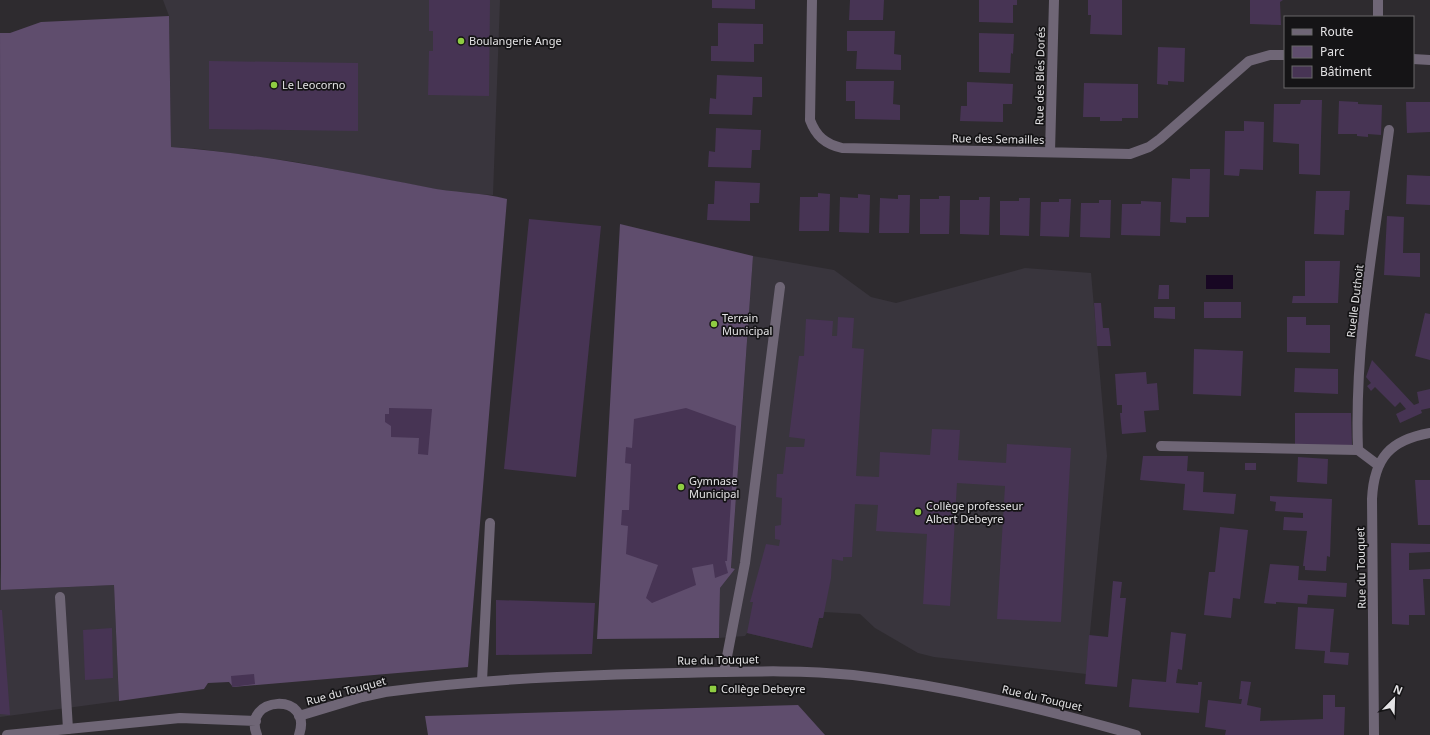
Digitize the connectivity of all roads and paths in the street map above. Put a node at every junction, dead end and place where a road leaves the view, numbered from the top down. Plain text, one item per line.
1 (812, 0) edge
2 (1054, 0) edge
3 (1378, 0) edge
4 (1378, 16) edge
5 (1284, 55) edge
6 (1414, 60) edge
7 (1430, 60) edge
8 (1389, 130) dead end
9 (1050, 152) junction
10 (780, 288) dead end
11 (1430, 433) edge
12 (1161, 446) dead end
13 (1358, 450) junction
14 (1378, 465) junction
15 (490, 523) dead end
16 (60, 597) dead end
17 (724, 672) junction
18 (482, 681) junction
19 (299, 716) junction
20 (256, 721) junction
21 (68, 729) junction
22 (37, 733) edge
23 (7, 735) edge
24 (257, 735) edge
25 (299, 735) edge
26 (1136, 735) edge
27 (1374, 735) edge

1 - 9 street, Rue des Semailles
2 - 9 street, Rue des Blés Dorés
3 - 4 street
5 - 9 street, Rue des Semailles
6 - 7 street
8 - 13 street, Ruelle Duthoit
10 - 17 street
11 - 14 street, Rue du Touquet
12 - 13 street
13 - 14 street
14 - 27 street, Rue du Touquet
15 - 18 street
16 - 21 street
17 - 18 street, Rue du Touquet
17 - 26 street, Rue du Touquet
18 - 19 street, Rue du Touquet
19 - 20 street, Rue du Touquet
19 - 25 street, Rue du Touquet
20 - 21 street
20 - 24 street
21 - 22 street
22 - 23 street

